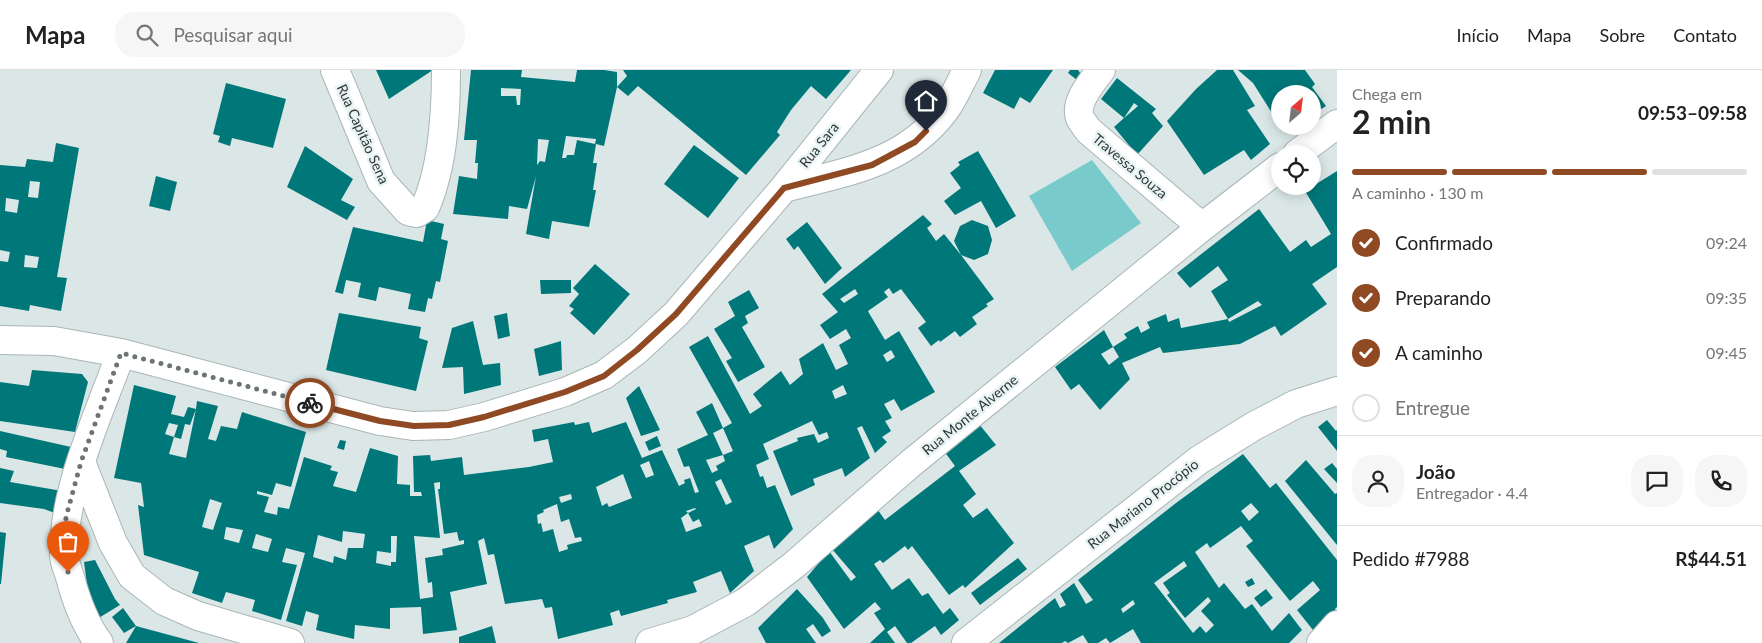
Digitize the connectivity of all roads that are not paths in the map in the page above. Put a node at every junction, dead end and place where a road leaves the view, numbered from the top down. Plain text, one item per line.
1 (335, 70) edge
2 (446, 70) edge
3 (879, 70) edge
4 (967, 70) edge
5 (1101, 70) edge
6 (1337, 124) edge
7 (1309, 145) edge
8 (1271, 174) edge
9 (784, 188) junction
10 (1202, 227) junction
11 (0, 340) edge
12 (121, 353) junction
13 (1337, 391) edge
14 (81, 462) junction
15 (1337, 625) edge
16 (99, 643) edge
17 (290, 643) edge
18 (650, 643) edge
19 (966, 643) edge
20 (1321, 643) edge

1 - 2 street, Rua Capitão Sena
3 - 9 street, Rua Sara
4 - 9 street
5 - 10 street, Travessa Souza
6 - 7 street
8 - 10 street, Rua Monte Alverne
9 - 12 street, Rua Sara
10 - 18 street, Rua Monte Alverne
11 - 12 street, Rua Sara
12 - 14 street
13 - 19 street, Rua Mariano Procópio
14 - 16 street
14 - 17 street
15 - 20 street

